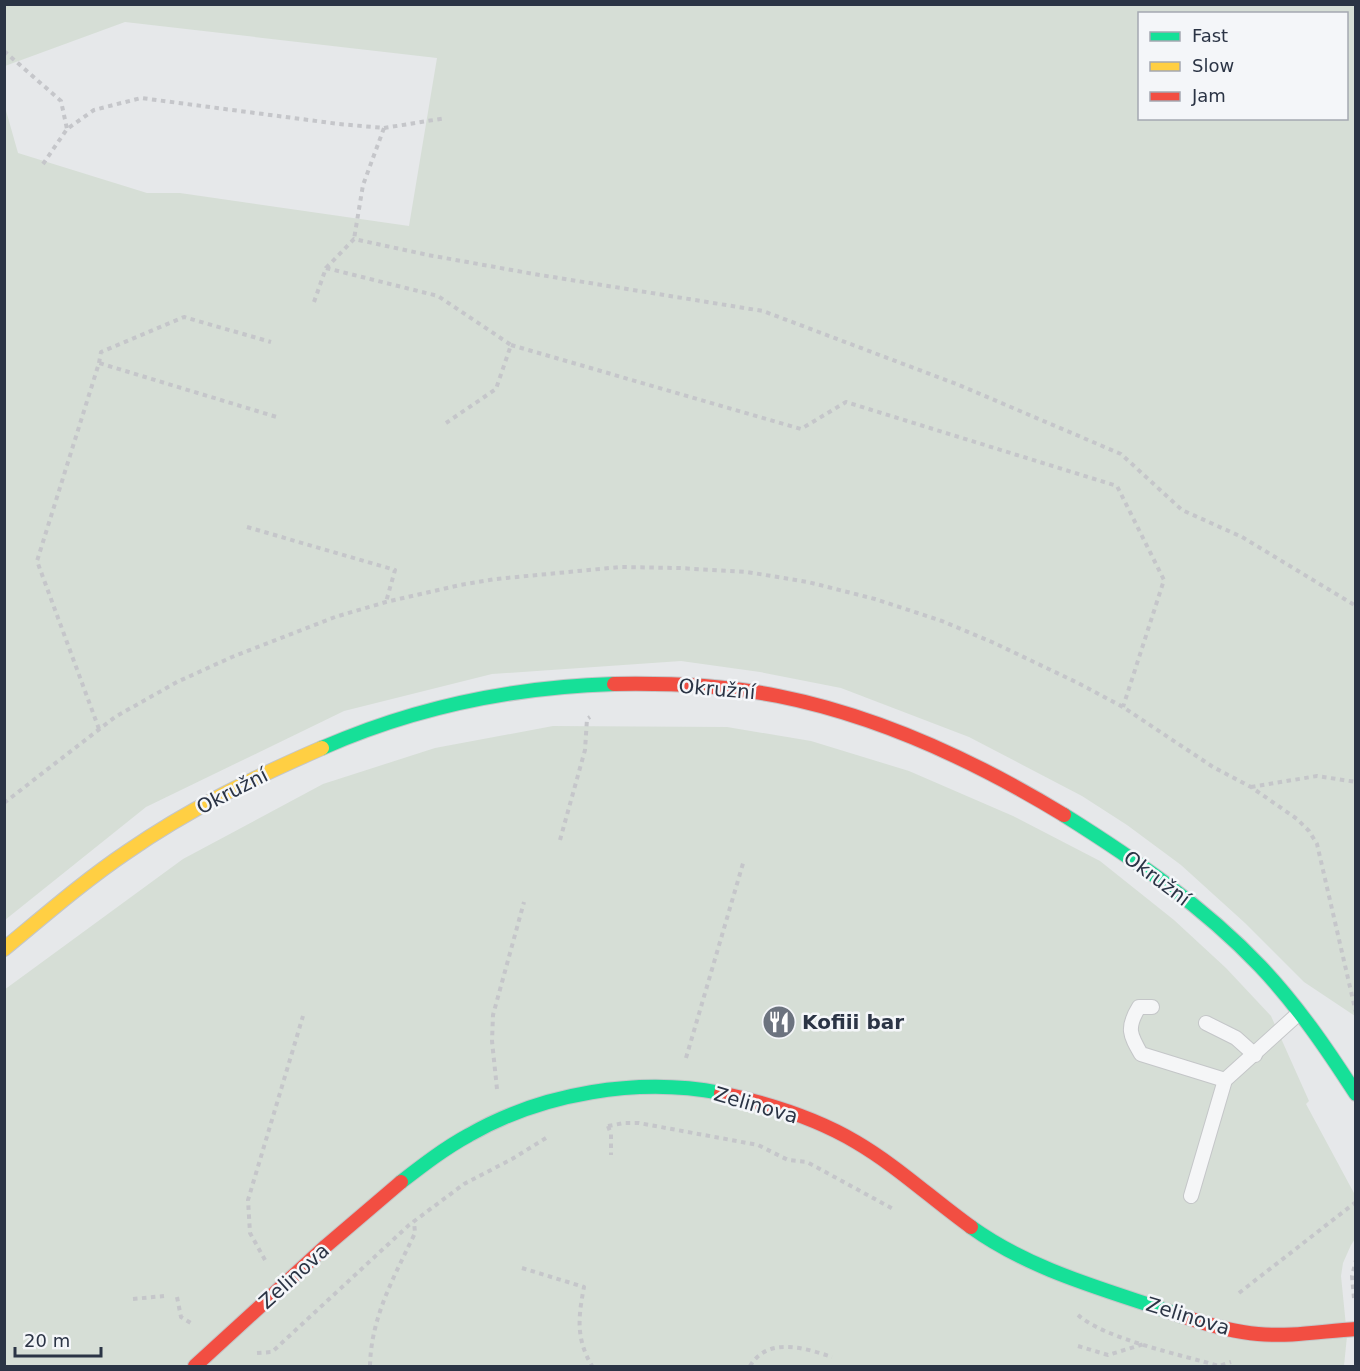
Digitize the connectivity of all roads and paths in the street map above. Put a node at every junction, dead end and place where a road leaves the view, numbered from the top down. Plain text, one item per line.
1 (4, 51) edge
2 (446, 118) dead end
3 (384, 128) junction
4 (67, 129) junction
5 (43, 164) dead end
6 (354, 239) junction
7 (326, 268) junction
8 (314, 302) dead end
9 (271, 342) dead end
10 (511, 345) junction
11 (99, 363) junction
12 (280, 418) dead end
13 (446, 423) dead end
14 (247, 527) dead end
15 (386, 602) dead end
16 (1356, 606) edge
17 (1123, 708) dead end
18 (594, 712) dead end
19 (99, 729) dead end
20 (1356, 782) edge
21 (1251, 787) dead end
22 (560, 840) dead end
23 (744, 860) dead end
24 (524, 902) dead end
25 (4, 949) edge
26 (1152, 1007) dead end
27 (1299, 1012) junction
28 (303, 1016) dead end
29 (1206, 1023) dead end
30 (1255, 1055) junction
31 (685, 1061) dead end
32 (1226, 1080) junction
33 (496, 1092) dead end
34 (1356, 1094) edge
35 (598, 1123) dead end
36 (554, 1135) dead end
37 (611, 1155) dead end
38 (1191, 1196) dead end
39 (1356, 1202) edge
40 (414, 1221) junction
41 (1356, 1260) edge
42 (266, 1264) dead end
43 (522, 1268) dead end
44 (1239, 1293) dead end
45 (164, 1296) dead end
46 (177, 1297) dead end
47 (132, 1299) dead end
48 (1356, 1308) edge
49 (197, 1326) dead end
50 (1356, 1329) edge
51 (1144, 1344) dead end
52 (1078, 1346) dead end
53 (249, 1353) dead end
54 (832, 1357) dead end
55 (195, 1366) edge
56 (370, 1366) edge
57 (592, 1366) edge
58 (750, 1366) edge

1 - 4 path
2 - 3 path
3 - 4 path
3 - 6 path
4 - 5 path
6 - 7 path
6 - 16 path
7 - 8 path
7 - 10 path
9 - 11 path
10 - 13 path
10 - 17 path
11 - 12 path
11 - 19 path
14 - 15 path
18 - 22 path
20 - 21 path
23 - 31 path
24 - 33 path
25 - 27 street, Okružní
26 - 32 lane
27 - 30 lane
27 - 34 street, Okružní
28 - 42 path
29 - 30 lane
30 - 32 lane
32 - 38 lane
35 - 37 path
36 - 40 path
39 - 44 path
40 - 53 path
40 - 56 path
41 - 48 path
43 - 57 path
45 - 47 path
46 - 49 path
50 - 55 street, Zelinova
51 - 52 path
54 - 58 path

